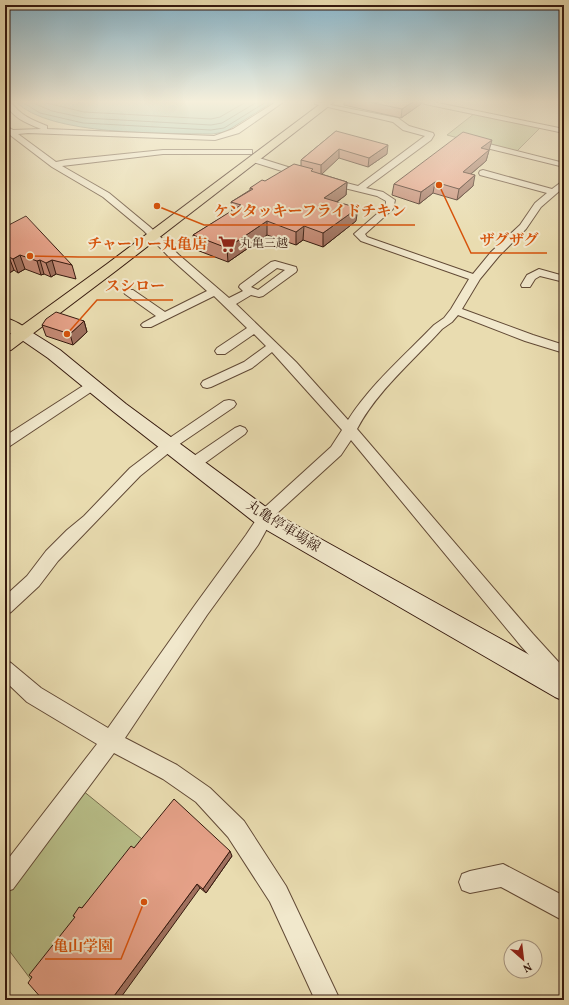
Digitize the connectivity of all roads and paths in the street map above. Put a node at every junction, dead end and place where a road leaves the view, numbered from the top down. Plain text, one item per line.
1 (32, 149) edge
2 (261, 149) edge
3 (413, 149) edge
4 (500, 149) edge
5 (251, 156) junction
6 (55, 165) junction
7 (564, 165) edge
8 (483, 173) dead end
9 (561, 186) edge
10 (359, 189) junction
11 (151, 232) junction
12 (475, 278) junction
13 (564, 279) edge
14 (526, 285) dead end
15 (250, 290) dead end
16 (215, 291) junction
17 (129, 292) dead end
18 (229, 303) junction
19 (456, 310) junction
20 (164, 316) junction
21 (147, 325) dead end
22 (255, 328) junction
23 (11, 329) edge
24 (5, 346) edge
25 (273, 346) junction
26 (564, 349) edge
27 (220, 351) dead end
28 (207, 384) dead end
29 (94, 386) junction
30 (229, 404) dead end
31 (350, 430) junction
32 (240, 431) dead end
33 (5, 443) edge
34 (169, 446) junction
35 (193, 464) junction
36 (266, 519) junction
37 (5, 607) edge
38 (5, 669) edge
39 (564, 681) edge
40 (564, 688) edge
41 (111, 741) junction
42 (5, 881) edge
43 (470, 882) dead end
44 (563, 903) edge
45 (328, 1000) edge

1 - 6 street
2 - 5 highway
3 - 10 street
4 - 7 street
5 - 6 street
5 - 10 street
5 - 11 highway
6 - 11 street
8 - 9 street
9 - 12 street
10 - 12 street
11 - 16 street
11 - 23 highway
12 - 19 street
13 - 14 street
15 - 18 street
16 - 18 street
16 - 20 street
17 - 20 street
18 - 22 street
19 - 26 street
19 - 31 street
20 - 21 street
22 - 25 street
22 - 27 street
23 - 24 highway
23 - 29 main road, 丸亀停車場線
25 - 28 street
25 - 31 street
29 - 33 street
29 - 34 main road, 丸亀停車場線
30 - 34 street
31 - 36 street
31 - 39 street
32 - 35 street
34 - 35 main road, 丸亀停車場線
34 - 37 street
35 - 36 main road, 丸亀停車場線
36 - 40 main road, 丸亀停車場線
36 - 41 street
38 - 41 street
41 - 42 street
41 - 45 street
43 - 44 street

